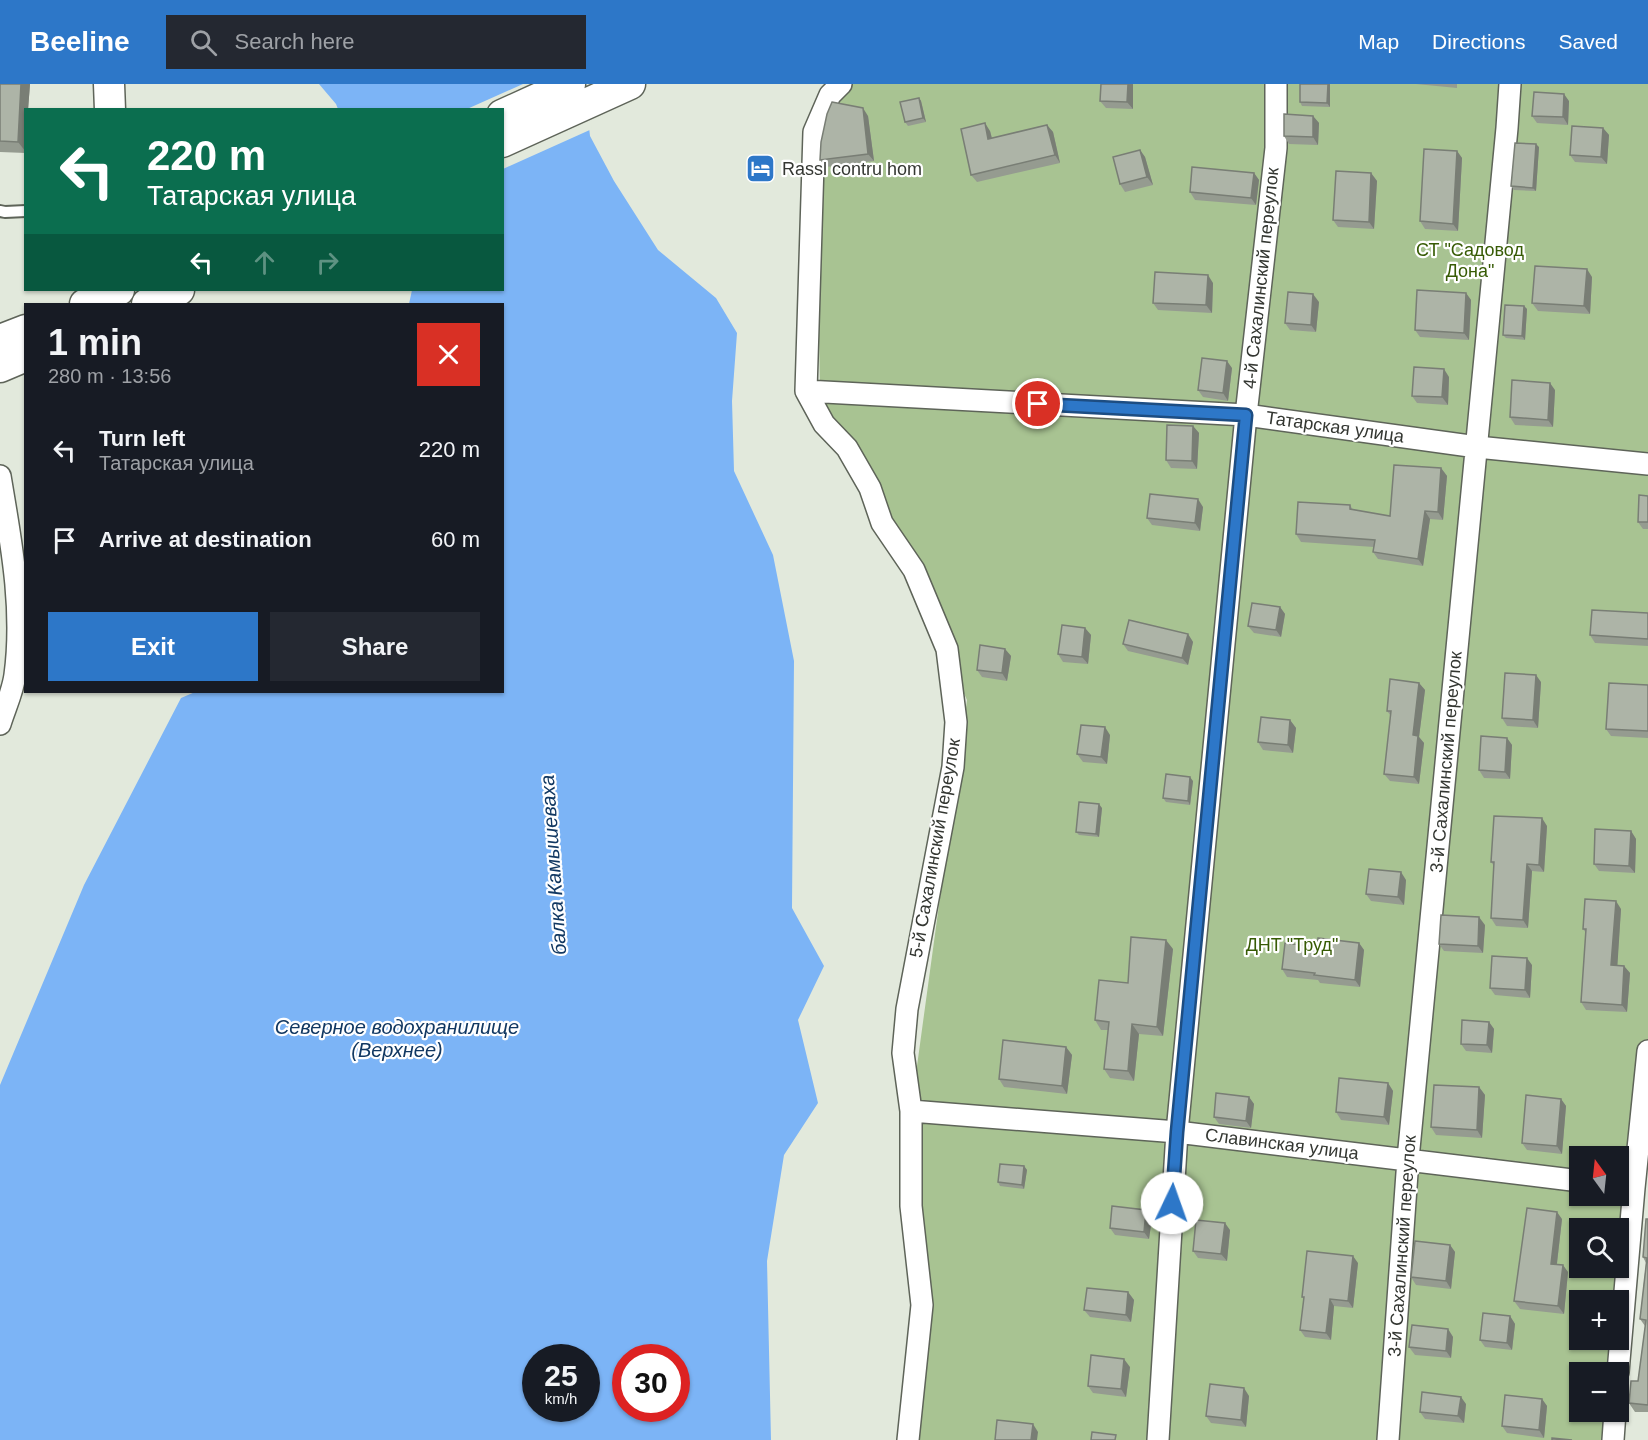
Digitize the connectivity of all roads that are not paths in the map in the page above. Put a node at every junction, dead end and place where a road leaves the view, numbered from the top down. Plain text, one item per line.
1 (109, 84) edge
2 (570, 84) edge
3 (630, 84) edge
4 (840, 84) edge
5 (1276, 84) edge
6 (1510, 84) edge
7 (110, 108) edge
8 (504, 114) edge
9 (504, 141) edge
10 (0, 211) edge
11 (24, 211) edge
12 (117, 291) edge
13 (177, 291) edge
14 (87, 303) edge
15 (149, 303) edge
16 (24, 331) edge
17 (0, 340) edge
18 (24, 358) edge
19 (0, 367) edge
20 (806, 391) junction
21 (1246, 415) junction
22 (1477, 447) junction
23 (1648, 464) edge
24 (0, 476) edge
25 (0, 724) edge
26 (1648, 1052) edge
27 (911, 1111) junction
28 (1177, 1132) junction
29 (1408, 1159) junction
30 (1569, 1180) edge
31 (1633, 1188) edge
32 (1619, 1362) edge
33 (1614, 1422) edge
34 (908, 1440) edge
35 (1158, 1440) edge
36 (1388, 1440) edge
37 (1613, 1440) edge

1 - 7 main road
2 - 8 main road
3 - 9 main road
4 - 20 street
5 - 21 street, 4-й Сахалинский переулок
6 - 22 street, 3-й Сахалинский переулок
10 - 11 lane
12 - 14 main road
13 - 15 main road
16 - 17 main road
18 - 19 main road
20 - 21 street, Татарская улица
20 - 27 street, 5-й Сахалинский переулок
21 - 22 street, Татарская улица
21 - 28 street, 4-й Сахалинский переулок
22 - 23 street, Татарская улица
22 - 29 street, 3-й Сахалинский переулок
24 - 25 street
26 - 31 street
27 - 28 street, Славинская улица
27 - 34 street, 5-й Сахалинский переулок
28 - 29 street, Славинская улица
28 - 35 street, 4-й Сахалинский переулок
29 - 30 street, Славинская улица
29 - 36 street, 3-й Сахалинский переулок
31 - 32 street
33 - 37 street

